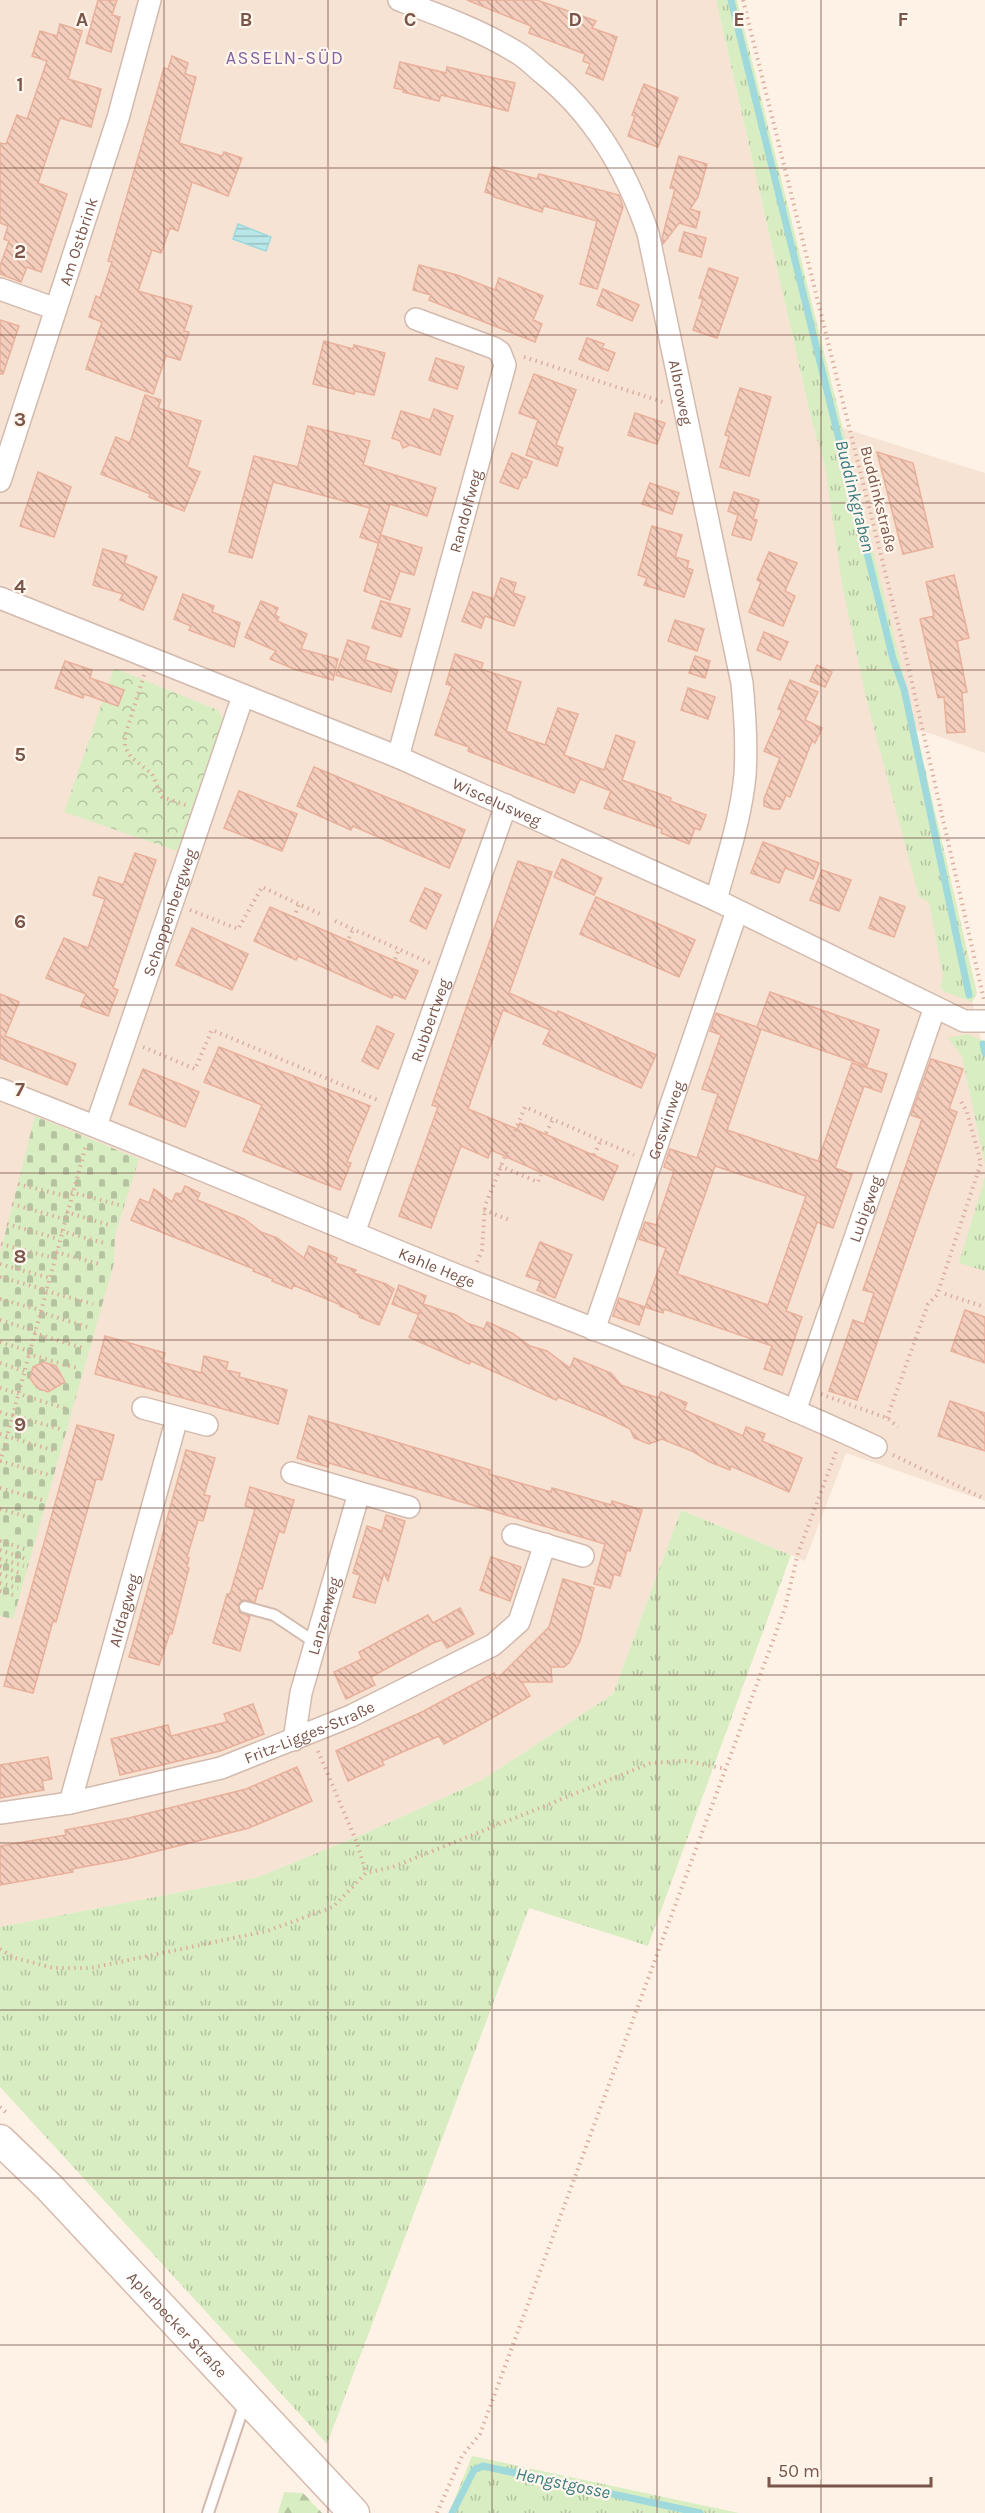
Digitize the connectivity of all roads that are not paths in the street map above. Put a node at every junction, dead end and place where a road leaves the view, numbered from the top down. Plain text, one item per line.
1 (150, 0) edge
2 (399, 0) edge
3 (0, 290) edge
4 (56, 309) junction
5 (416, 319) dead end
6 (0, 481) edge
7 (0, 598) edge
8 (243, 696) junction
9 (398, 758) junction
10 (506, 805) junction
11 (716, 900) junction
12 (737, 911) junction
13 (935, 1007) junction
14 (985, 1021) edge
15 (0, 1089) edge
16 (95, 1125) junction
17 (354, 1233) junction
18 (594, 1330) junction
19 (143, 1408) dead end
20 (795, 1411) junction
21 (177, 1418) junction
22 (207, 1425) dead end
23 (876, 1447) road end
24 (292, 1473) dead end
25 (359, 1492) junction
26 (409, 1507) dead end
27 (513, 1535) dead end
28 (545, 1545) junction
29 (583, 1556) dead end
30 (245, 1607) dead end
31 (316, 1643) junction
32 (303, 1736) junction
33 (70, 1803) junction
34 (0, 1813) edge
35 (0, 2140) edge
36 (247, 2398) junction
37 (208, 2513) edge
38 (354, 2513) edge

1 - 4 street, Am Ostbrink
2 - 11 street, Albroweg
3 - 4 street
4 - 6 street, Am Ostbrink
5 - 9 street, Randolfweg
7 - 8 street, Wiscelusweg
8 - 9 street, Wiscelusweg
8 - 16 street, Schoppenbergweg
9 - 10 street, Wiscelusweg
10 - 11 street, Wiscelusweg
10 - 17 street, Rubbertweg
11 - 12 street, Wiscelusweg
12 - 13 street, Wiscelusweg
12 - 18 street, Goswinweg
13 - 14 street, Wiscelusweg
13 - 20 street, Lubigweg
15 - 16 street, Kahle Hege
16 - 17 street, Kahle Hege
17 - 18 street, Kahle Hege
18 - 20 street, Kahle Hege
19 - 21 street
20 - 23 street, Kahle Hege
21 - 22 street
21 - 33 street, Alfdagweg
24 - 25 street
25 - 26 street
25 - 31 street, Lanzenweg
27 - 28 street
28 - 29 street
28 - 32 street, Fritz-Ligges-Straße
30 - 31 lane
31 - 32 street, Lanzenweg
32 - 33 street, Fritz-Ligges-Straße
33 - 34 street, Fritz-Ligges-Straße
35 - 36 main road, Aplerbecker Straße
36 - 37 lane
36 - 38 main road, Aplerbecker Straße

